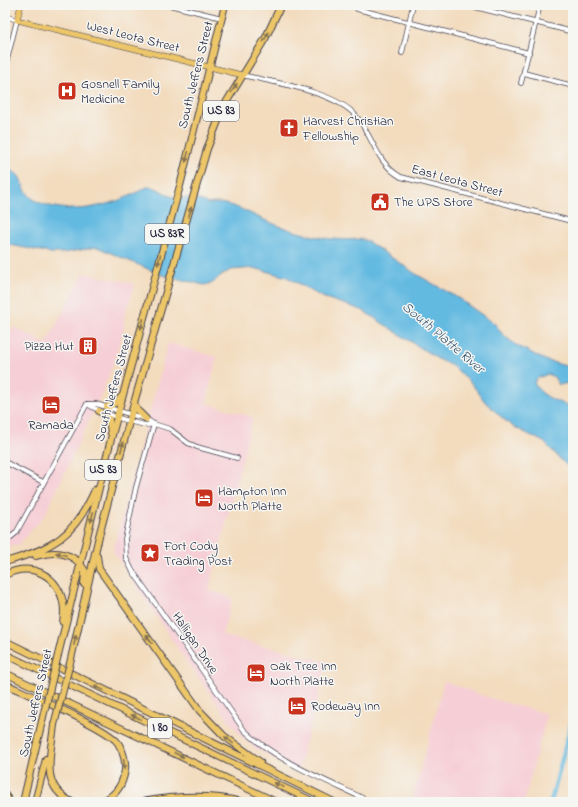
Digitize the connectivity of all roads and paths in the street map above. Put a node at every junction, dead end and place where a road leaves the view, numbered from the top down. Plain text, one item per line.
1 (21, 5) edge
2 (169, 5) edge
3 (224, 5) edge
4 (281, 5) edge
5 (413, 5) edge
6 (467, 5) edge
7 (540, 5) edge
8 (357, 9) dead end
9 (5, 16) edge
10 (222, 18) junction
11 (17, 20) junction
12 (409, 22) junction
13 (536, 23) junction
14 (573, 32) edge
15 (529, 52) junction
16 (402, 53) dead end
17 (209, 67) junction
18 (5, 68) edge
19 (524, 73) junction
20 (242, 75) junction
21 (522, 83) dead end
22 (573, 86) edge
23 (181, 182) joint
24 (571, 221) dead end
25 (152, 286) joint
26 (125, 388) junction
27 (134, 402) junction
28 (87, 404) junction
29 (107, 407) junction
30 (100, 411) junction
31 (118, 413) junction
32 (130, 418) junction
33 (146, 419) junction
34 (154, 424) junction
35 (111, 438) junction
36 (237, 458) dead end
37 (5, 462) edge
38 (103, 474) junction
39 (43, 482) junction
40 (98, 540) junction
41 (5, 542) edge
42 (5, 563) edge
43 (80, 565) junction
44 (5, 575) edge
45 (79, 621) junction
46 (5, 641) edge
47 (5, 654) edge
48 (58, 655) junction
49 (5, 672) edge
50 (5, 684) edge
51 (54, 725) junction
52 (32, 764) junction
53 (285, 778) junction
54 (5, 795) edge
55 (10, 802) edge
56 (23, 802) edge
57 (26, 802) edge
58 (35, 802) edge
59 (72, 802) edge
60 (101, 802) edge
61 (142, 802) edge
62 (242, 802) edge
63 (276, 802) edge
64 (314, 802) edge
65 (334, 802) edge
66 (371, 802) edge

1 - 11 main road
2 - 10 street
3 - 10 highway, South Jeffers Street
20 -> 4 highway, US 83
5 - 12 street
6 - 13 street
7 - 13 street
8 - 12 street
9 - 11 street, West Leota Street
10 - 17 highway, South Jeffers Street
11 - 17 main road, West Leota Street
11 - 18 street
12 - 15 street
12 - 16 street
13 - 14 street
13 - 15 street
15 - 19 street
17 - 20 main road, East Leota Street
17 -> 23 highway, South Jeffers Street / US 83
19 - 21 street
19 - 22 street
20 - 24 street, East Leota Street
27 -> 20 highway, South Jeffers Street / US 83
23 -> 25 highway, South Jeffers Street / US 83R
25 -> 26 highway, South Jeffers Street / US 83
26 - 29 highway
26 - 31 highway, South Jeffers Street / US 83
27 - 32 highway, South Jeffers Street / US 83
27 - 33 highway
28 - 29 street
28 - 30 street
28 - 39 street, South Jeffers Street
29 - 31 street
30 - 31 street
30 - 35 highway
31 - 32 street
31 - 35 highway, South Jeffers Street / US 83
32 - 33 street
32 - 34 street
40 -> 32 highway, South Jeffers Street / US 83
33 - 34 street
34 - 36 street
34 - 66 street, Halligan Drive
35 - 38 highway, South Jeffers Street / US 83
37 - 39 street
38 - 42 highway
38 -> 43 highway, South Jeffers Street / US 83
39 - 41 street, South Jeffers Street
40 - 45 highway, South Jeffers Street / US 83
53 -> 40 highway
43 -> 42 highway
43 - 45 highway
43 - 48 highway, South Jeffers Street / US 83
44 - 48 highway
51 -> 45 highway, South Jeffers Street / US 83, bridge
53 -> 46 highway
64 -> 47 highway, I 80
48 - 52 highway, South Jeffers Street / US 83, bridge
49 -> 63 highway, I 80
50 -> 60 highway
51 - 58 highway, South Jeffers Street / US 83
51 - 59 highway
52 - 56 highway, South Jeffers Street / US 83
52 - 57 highway
53 - 65 highway
54 - 55 highway
61 - 62 highway

